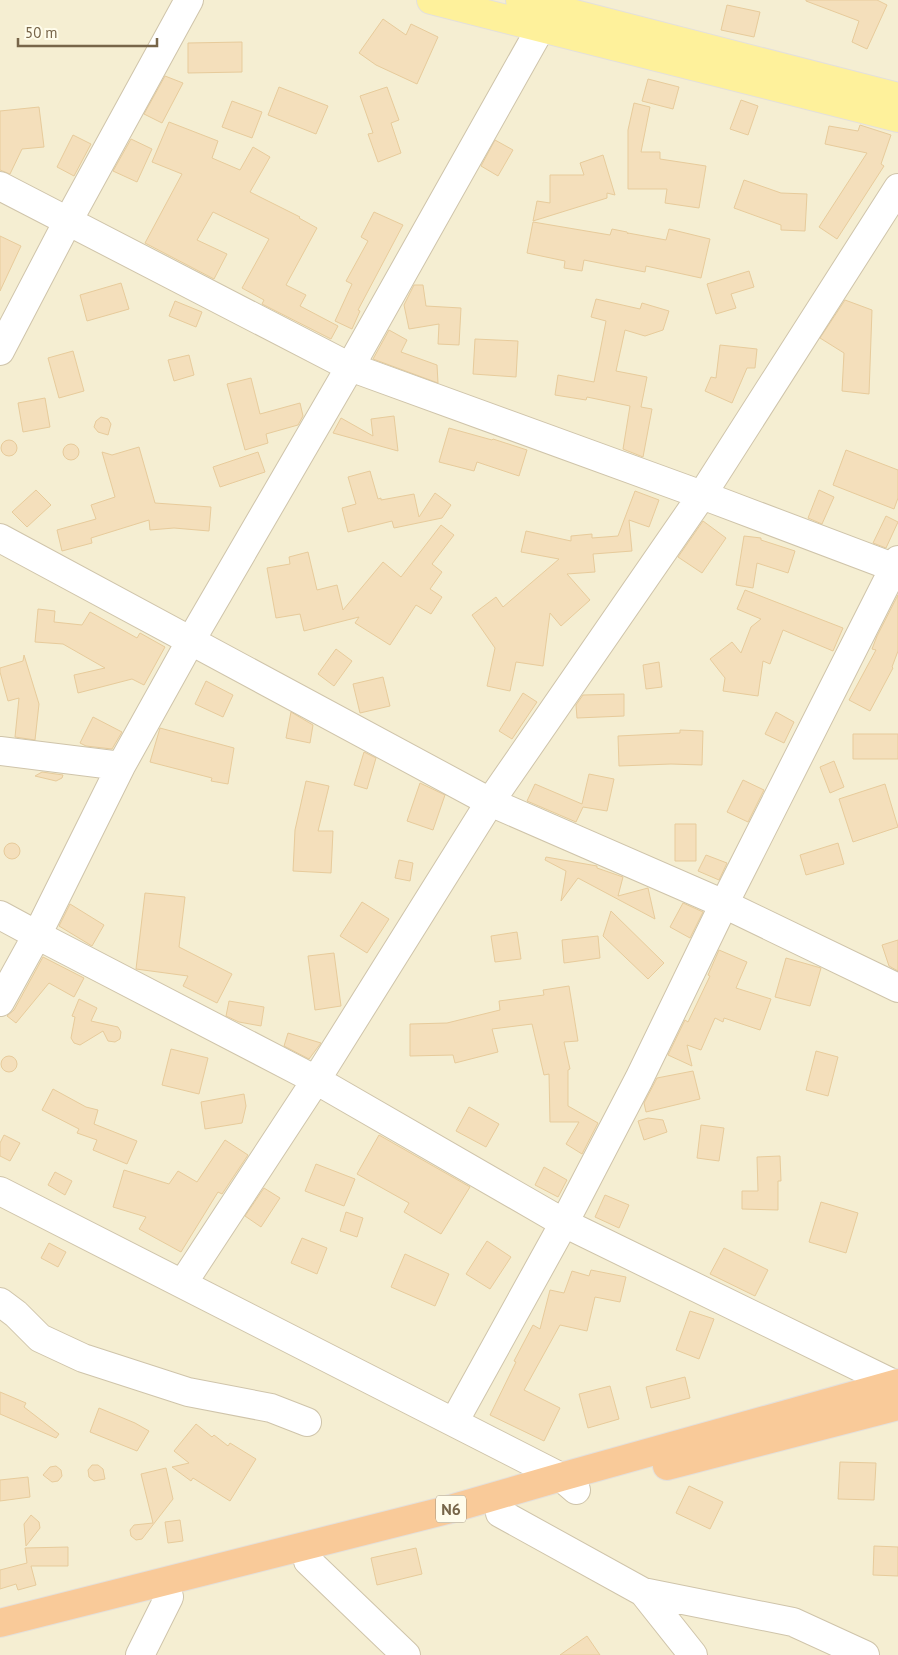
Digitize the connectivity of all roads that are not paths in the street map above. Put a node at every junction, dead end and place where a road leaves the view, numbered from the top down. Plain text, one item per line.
1 (189, 0) edge
2 (432, 0) edge
3 (520, 0) edge
4 (550, 12) edge
5 (898, 97) edge
6 (898, 118) edge
7 (0, 186) edge
8 (898, 188) edge
9 (68, 221) junction
10 (0, 351) edge
11 (350, 366) junction
12 (702, 494) junction
13 (0, 538) edge
14 (897, 566) edge
15 (190, 642) junction
16 (0, 752) edge
17 (121, 766) junction
18 (490, 802) junction
19 (724, 904) junction
20 (0, 915) edge
21 (37, 935) junction
22 (898, 988) edge
23 (0, 1002) edge
24 (316, 1080) junction
25 (0, 1191) edge
26 (564, 1223) junction
27 (182, 1283) junction
28 (0, 1302) edge
29 (897, 1390) edge
30 (307, 1422) dead end
31 (454, 1422) junction
32 (569, 1484) junction
33 (500, 1513) junction
34 (308, 1561) junction
35 (642, 1592) junction
36 (169, 1597) junction
37 (0, 1622) edge
38 (0, 1637) edge
39 (140, 1655) edge
40 (406, 1655) edge
41 (693, 1655) edge
42 (865, 1655) edge

1 - 9 street
2 - 4 main road
3 - 4 main road
4 - 5 main road
4 - 6 main road
4 - 11 street
7 - 9 street
8 - 12 street
9 - 10 street
9 - 11 street
11 - 12 street
11 - 15 street
12 - 14 street
12 - 18 street
13 - 15 street
14 - 19 street
15 - 17 street
15 - 18 street
16 - 17 street
17 - 21 street
18 - 19 street
18 - 24 street
19 - 22 street
19 - 26 street
20 - 21 street
21 - 23 street
21 - 24 street
24 - 26 street
24 - 27 street
25 - 27 street
26 - 29 street
26 - 31 street
27 - 31 street
28 - 30 street
29 - 32 highway, N6
31 - 32 street
32 - 33 highway, N6
32 - 37 highway, N6
33 - 34 highway, N6
33 - 35 street
34 - 36 highway, N6
34 - 40 street
35 - 41 street
35 - 42 street
36 - 38 highway, N6
36 - 39 street

